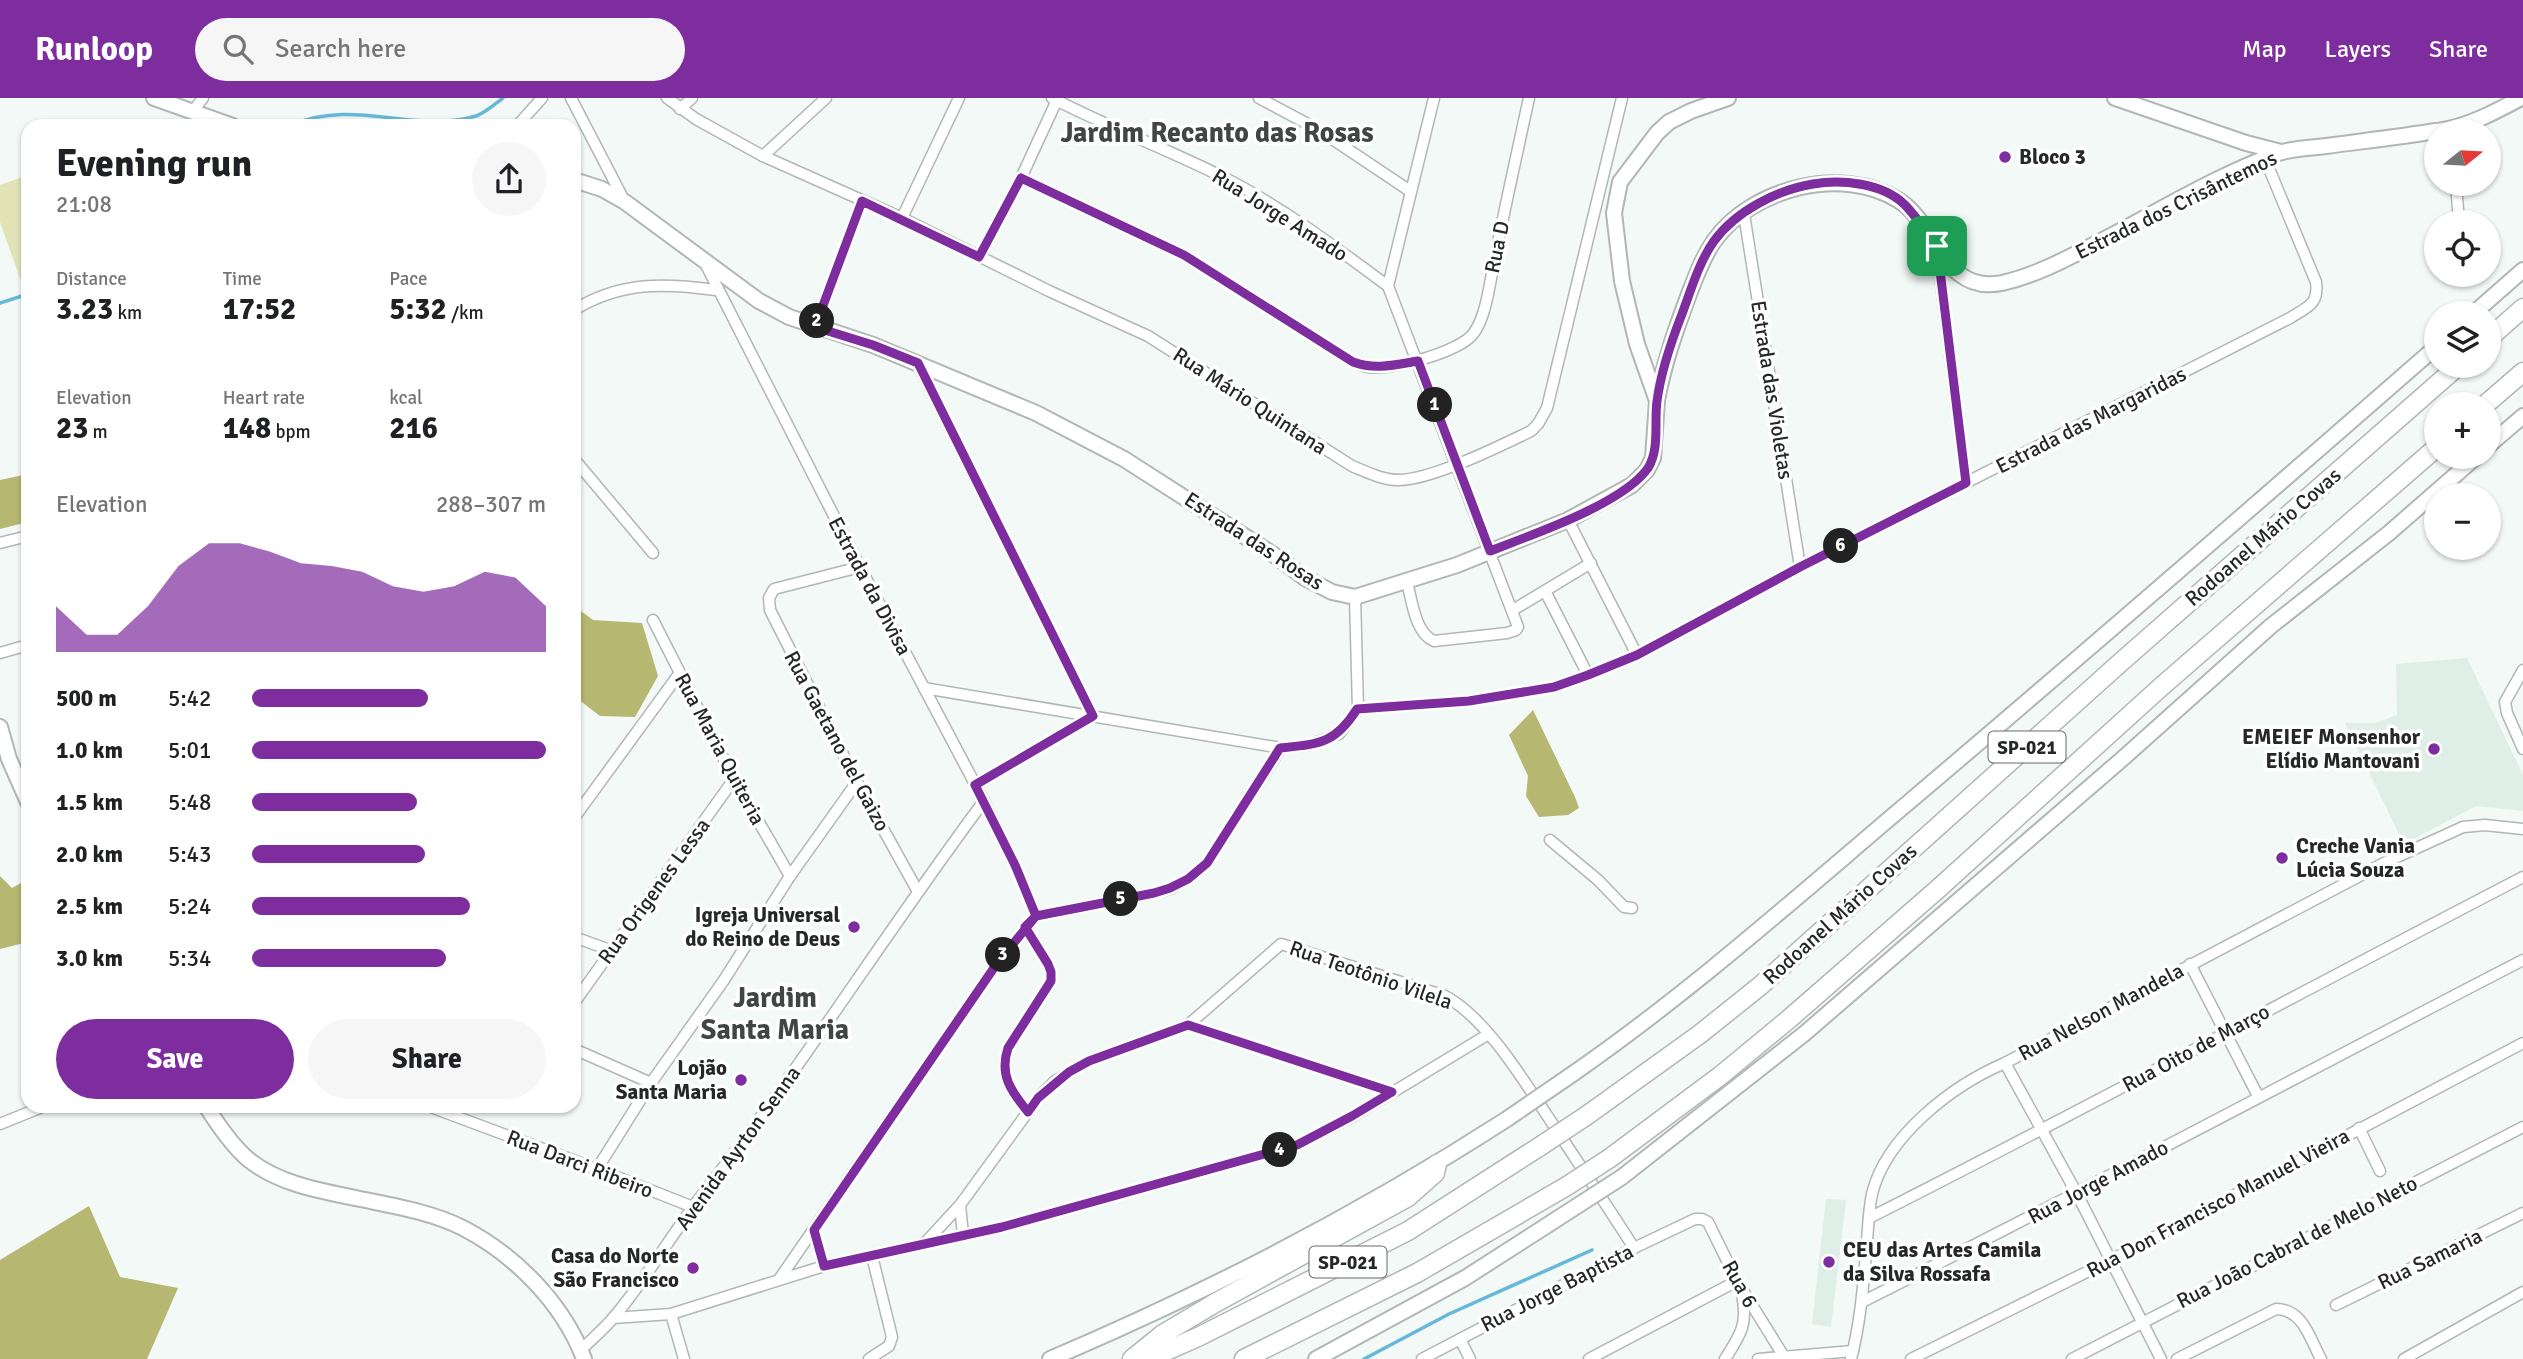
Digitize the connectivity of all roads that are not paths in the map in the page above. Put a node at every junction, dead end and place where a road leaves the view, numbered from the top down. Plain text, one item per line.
1 (154, 98) edge
2 (203, 98) edge
3 (542, 98) edge
4 (571, 98) edge
5 (667, 98) edge
6 (692, 98) edge
7 (826, 98) edge
8 (959, 98) edge
9 (1259, 98) edge
10 (1434, 98) edge
11 (1529, 98) edge
12 (1622, 98) edge
13 (1728, 98) edge
14 (2115, 98) edge
15 (2521, 98) edge
16 (1055, 99) edge
17 (680, 109) junction
18 (193, 111) junction
19 (214, 119) edge
20 (523, 119) edge
21 (2477, 119) edge
22 (2424, 134) edge
23 (2257, 150) junction
24 (763, 156) junction
25 (2236, 172) junction
26 (1021, 178) junction
27 (581, 182) edge
28 (1410, 191) junction
29 (862, 201) junction
30 (625, 202) junction
31 (1744, 214) junction
32 (902, 218) junction
33 (1937, 246) junction
34 (702, 257) junction
35 (979, 257) junction
36 (2523, 270) edge
37 (1388, 286) junction
38 (716, 290) junction
39 (2488, 301) edge
40 (581, 307) edge
41 (2523, 308) edge
42 (815, 327) junction
43 (2501, 327) edge
44 (2424, 357) edge
45 (1418, 361) junction
46 (918, 363) junction
47 (2523, 372) edge
48 (2444, 378) edge
49 (2500, 392) edge
50 (1657, 401) junction
51 (2523, 416) edge
52 (2501, 435) edge
53 (2424, 458) edge
54 (1457, 463) junction
55 (581, 467) edge
56 (2462, 469) edge
57 (1966, 483) junction
58 (1568, 520) junction
59 (21, 538) edge
60 (0, 543) edge
61 (1490, 551) junction
62 (653, 552) dead end
63 (1591, 563) junction
64 (860, 567) junction
65 (1800, 567) junction
66 (1407, 582) junction
67 (1545, 592) junction
68 (1355, 597) junction
69 (1513, 610) junction
70 (653, 620) dead end
71 (21, 647) edge
72 (0, 653) edge
73 (1637, 655) junction
74 (2523, 670) edge
75 (679, 674) junction
76 (1588, 675) junction
77 (924, 688) junction
78 (1357, 709) junction
79 (1093, 716) junction
80 (0, 727) edge
81 (2520, 737) edge
82 (1280, 748) junction
83 (2523, 749) edge
84 (734, 779) junction
85 (857, 782) junction
86 (975, 785) junction
87 (21, 786) edge
88 (984, 801) junction
89 (581, 808) edge
90 (2523, 829) edge
91 (1550, 840) dead end
92 (790, 876) junction
93 (2523, 877) edge
94 (917, 890) junction
95 (1632, 908) dead end
96 (1036, 916) junction
97 (1025, 927) junction
98 (581, 940) edge
99 (610, 950) junction
100 (2523, 960) edge
101 (2190, 964) junction
102 (581, 993) edge
103 (1188, 1025) junction
104 (2225, 1032) junction
105 (1487, 1035) junction
106 (2523, 1043) edge
107 (581, 1052) edge
108 (2005, 1063) junction
109 (651, 1083) junction
110 (1392, 1092) junction
111 (2258, 1097) junction
112 (1028, 1112) junction
113 (27, 1113) edge
114 (212, 1113) edge
115 (447, 1113) edge
116 (0, 1124) edge
117 (2523, 1127) edge
118 (2359, 1128) junction
119 (2043, 1130) junction
120 (1437, 1164) junction
121 (597, 1169) junction
122 (2380, 1171) dead end
123 (2077, 1194) junction
124 (961, 1205) junction
125 (693, 1207) junction
126 (2520, 1214) edge
127 (1869, 1218) junction
128 (1695, 1219) joint
129 (2523, 1226) edge
130 (814, 1230) junction
131 (964, 1235) junction
132 (924, 1244) junction
133 (1634, 1248) junction
134 (872, 1255) junction
135 (2111, 1260) junction
136 (824, 1266) junction
137 (779, 1278) junction
138 (1739, 1286) junction
139 (2523, 1292) edge
140 (1862, 1302) junction
141 (2336, 1305) dead end
142 (671, 1314) junction
143 (613, 1318) junction
144 (2142, 1322) junction
145 (1460, 1339) junction
146 (582, 1355) edge
147 (1783, 1355) junction
148 (1852, 1355) edge
149 (684, 1359) edge
150 (869, 1359) edge
151 (1051, 1359) edge
152 (1132, 1359) edge
153 (1148, 1359) edge
154 (1244, 1359) edge
155 (1316, 1359) edge
156 (1422, 1359) edge
157 (1469, 1359) edge
158 (1589, 1359) edge
159 (1725, 1359) edge
160 (1758, 1359) edge
161 (1911, 1359) edge
162 (2072, 1359) edge
163 (2161, 1359) edge
164 (2177, 1359) edge
165 (2321, 1359) edge
166 (2404, 1359) edge

1 - 18 main road
2 - 18 street
3 - 20 street
4 - 30 street
5 - 17 street, Rua Mário Quintana
6 - 17 street
7 - 24 street
8 - 32 street
9 - 28 street
10 - 28 street
11 - 45 street, Rua D
12 - 54 street, Rua Mário Quintana
13 - 50 main road
14 - 23 main road
15 - 21 main road, Estrada dos Crisântemos
16 - 26 street
16 - 37 street, Rua Jorge Amado
17 - 24 street, Rua Mário Quintana
18 - 19 main road
22 - 23 main road, Estrada dos Crisântemos
23 - 25 main road, Estrada dos Crisântemos
23 - 25 main road
23 - 57 street, Estrada das Margaridas
24 - 29 street, Rua Mário Quintana
25 - 33 main road, Estrada dos Crisântemos
26 - 35 street
26 - 45 street
27 - 30 main road, Estrada das Rosas
28 - 37 street
29 - 32 street, Rua Mário Quintana
29 - 42 street
30 - 34 main road, Estrada das Rosas
31 - 33 main road, Estrada dos Crisântemos
31 - 50 main road, Estrada dos Crisântemos
31 - 65 street, Estrada das Violetas
32 - 35 street, Rua Mário Quintana
33 - 57 street
34 - 38 street, Estrada da Divisa
34 - 42 main road, Estrada das Rosas
35 - 54 street, Rua Mário Quintana
36 - 39 main road
37 - 45 street
38 - 40 street
38 - 64 street, Estrada da Divisa
41 - 43 highway
42 - 46 main road, Estrada das Rosas
44 - 120 main road, bridge
45 - 54 street
46 - 68 main road, Estrada das Rosas
46 - 79 street
47 - 49 highway
48 - 153 highway, Rodoanel Mário Covas / SP-021, bridge
50 - 58 main road
51 - 52 main road
53 - 154 highway, Rodoanel Mário Covas / SP-021, bridge
54 - 61 street
55 - 62 street
56 - 155 main road, bridge
57 - 65 street, Estrada das Margaridas
58 - 61 main road
58 - 63 street
59 - 60 street
61 - 66 main road
61 - 69 street
63 - 67 street
63 - 73 street
64 - 77 street, Estrada da Divisa
64 - 85 street, Rua Gaetano del Gaizo
65 - 73 street, Estrada das Margaridas
66 - 68 main road
66 - 69 street
67 - 69 street
67 - 76 street
68 - 78 street
70 - 75 street, Rua Maria Quiteria
71 - 72 street
73 - 76 street, Estrada das Margaridas
74 - 81 street
75 - 84 street, Rua Maria Quiteria
75 - 89 street
76 - 78 street, Estrada das Margaridas
77 - 79 street
77 - 86 street, Estrada da Divisa
78 - 82 street
79 - 82 street
79 - 86 street
80 - 87 main road
81 - 83 street
82 - 96 street
84 - 92 street, Rua Maria Quiteria
84 - 99 street, Rua Origenes Lessa
85 - 92 street
85 - 94 street, Rua Gaetano del Gaizo
86 - 88 street, Estrada da Divisa
88 - 94 street, Avenida Ayrton Senna
88 - 96 street, Estrada da Divisa
90 - 101 street, Rua Nelson Mandela
91 - 95 street
92 - 109 street
93 - 104 street, Rua Oito de Março
94 - 125 street, Avenida Ayrton Senna
96 - 97 street
97 - 112 street
97 - 130 street
98 - 99 street
99 - 102 street, Rua Origenes Lessa
100 - 111 street, Rua Jorge Amado
101 - 104 street
101 - 108 street, Rua Nelson Mandela
103 - 105 street, Rua Teotônio Vilela
103 - 110 street
103 - 112 street, Rua Teotônio Vilela
104 - 111 street
104 - 119 street, Rua Oito de Março
105 - 110 street
105 - 133 street, Rua Teotônio Vilela
106 - 118 street, Rua Don Francisco Manuel Vieira
107 - 109 street
108 - 119 street
108 - 127 street, Rua Nelson Mandela
109 - 121 street
110 - 131 street
111 - 123 street, Rua Jorge Amado
112 - 124 street, Rua Teotônio Vilela
113 - 116 street
114 - 146 main road
115 - 121 street, Rua Darci Ribeiro
117 - 144 street, Rua João Cabral de Melo Neto
118 - 122 street
118 - 135 street, Rua Don Francisco Manuel Vieira
119 - 123 street
119 - 127 street, Rua Oito de Março
120 - 151 main road
120 - 152 highway
121 - 125 street, Rua Darci Ribeiro
123 - 135 street
123 - 140 street, Rua Jorge Amado
124 - 131 street
124 - 132 street, Rua Teotônio Vilela
125 - 143 street, Avenida Ayrton Senna
126 - 129 street
126 - 141 street, Rua Samaria
127 - 140 street, Rua Nelson Mandela
128 - 133 street, Rua Jorge Baptista
128 - 138 street, Rua 6
130 - 136 street
130 - 137 street
131 - 132 street
132 - 134 street
133 - 145 street, Rua Jorge Baptista
134 - 136 street
134 - 150 street
135 - 144 street
135 - 161 street, Rua Don Francisco Manuel Vieira
136 - 137 street
137 - 142 street
138 - 147 street, Rua 6
138 - 158 street
138 - 159 street
139 - 166 street
140 - 148 street, Rua Nelson Mandela
142 - 143 street
142 - 149 street
143 - 146 street, Avenida Ayrton Senna
144 - 162 street, Rua João Cabral de Melo Neto
144 - 163 street
145 - 156 street, Rua Jorge Baptista
145 - 157 street
147 - 148 street
147 - 160 street
164 - 165 street

